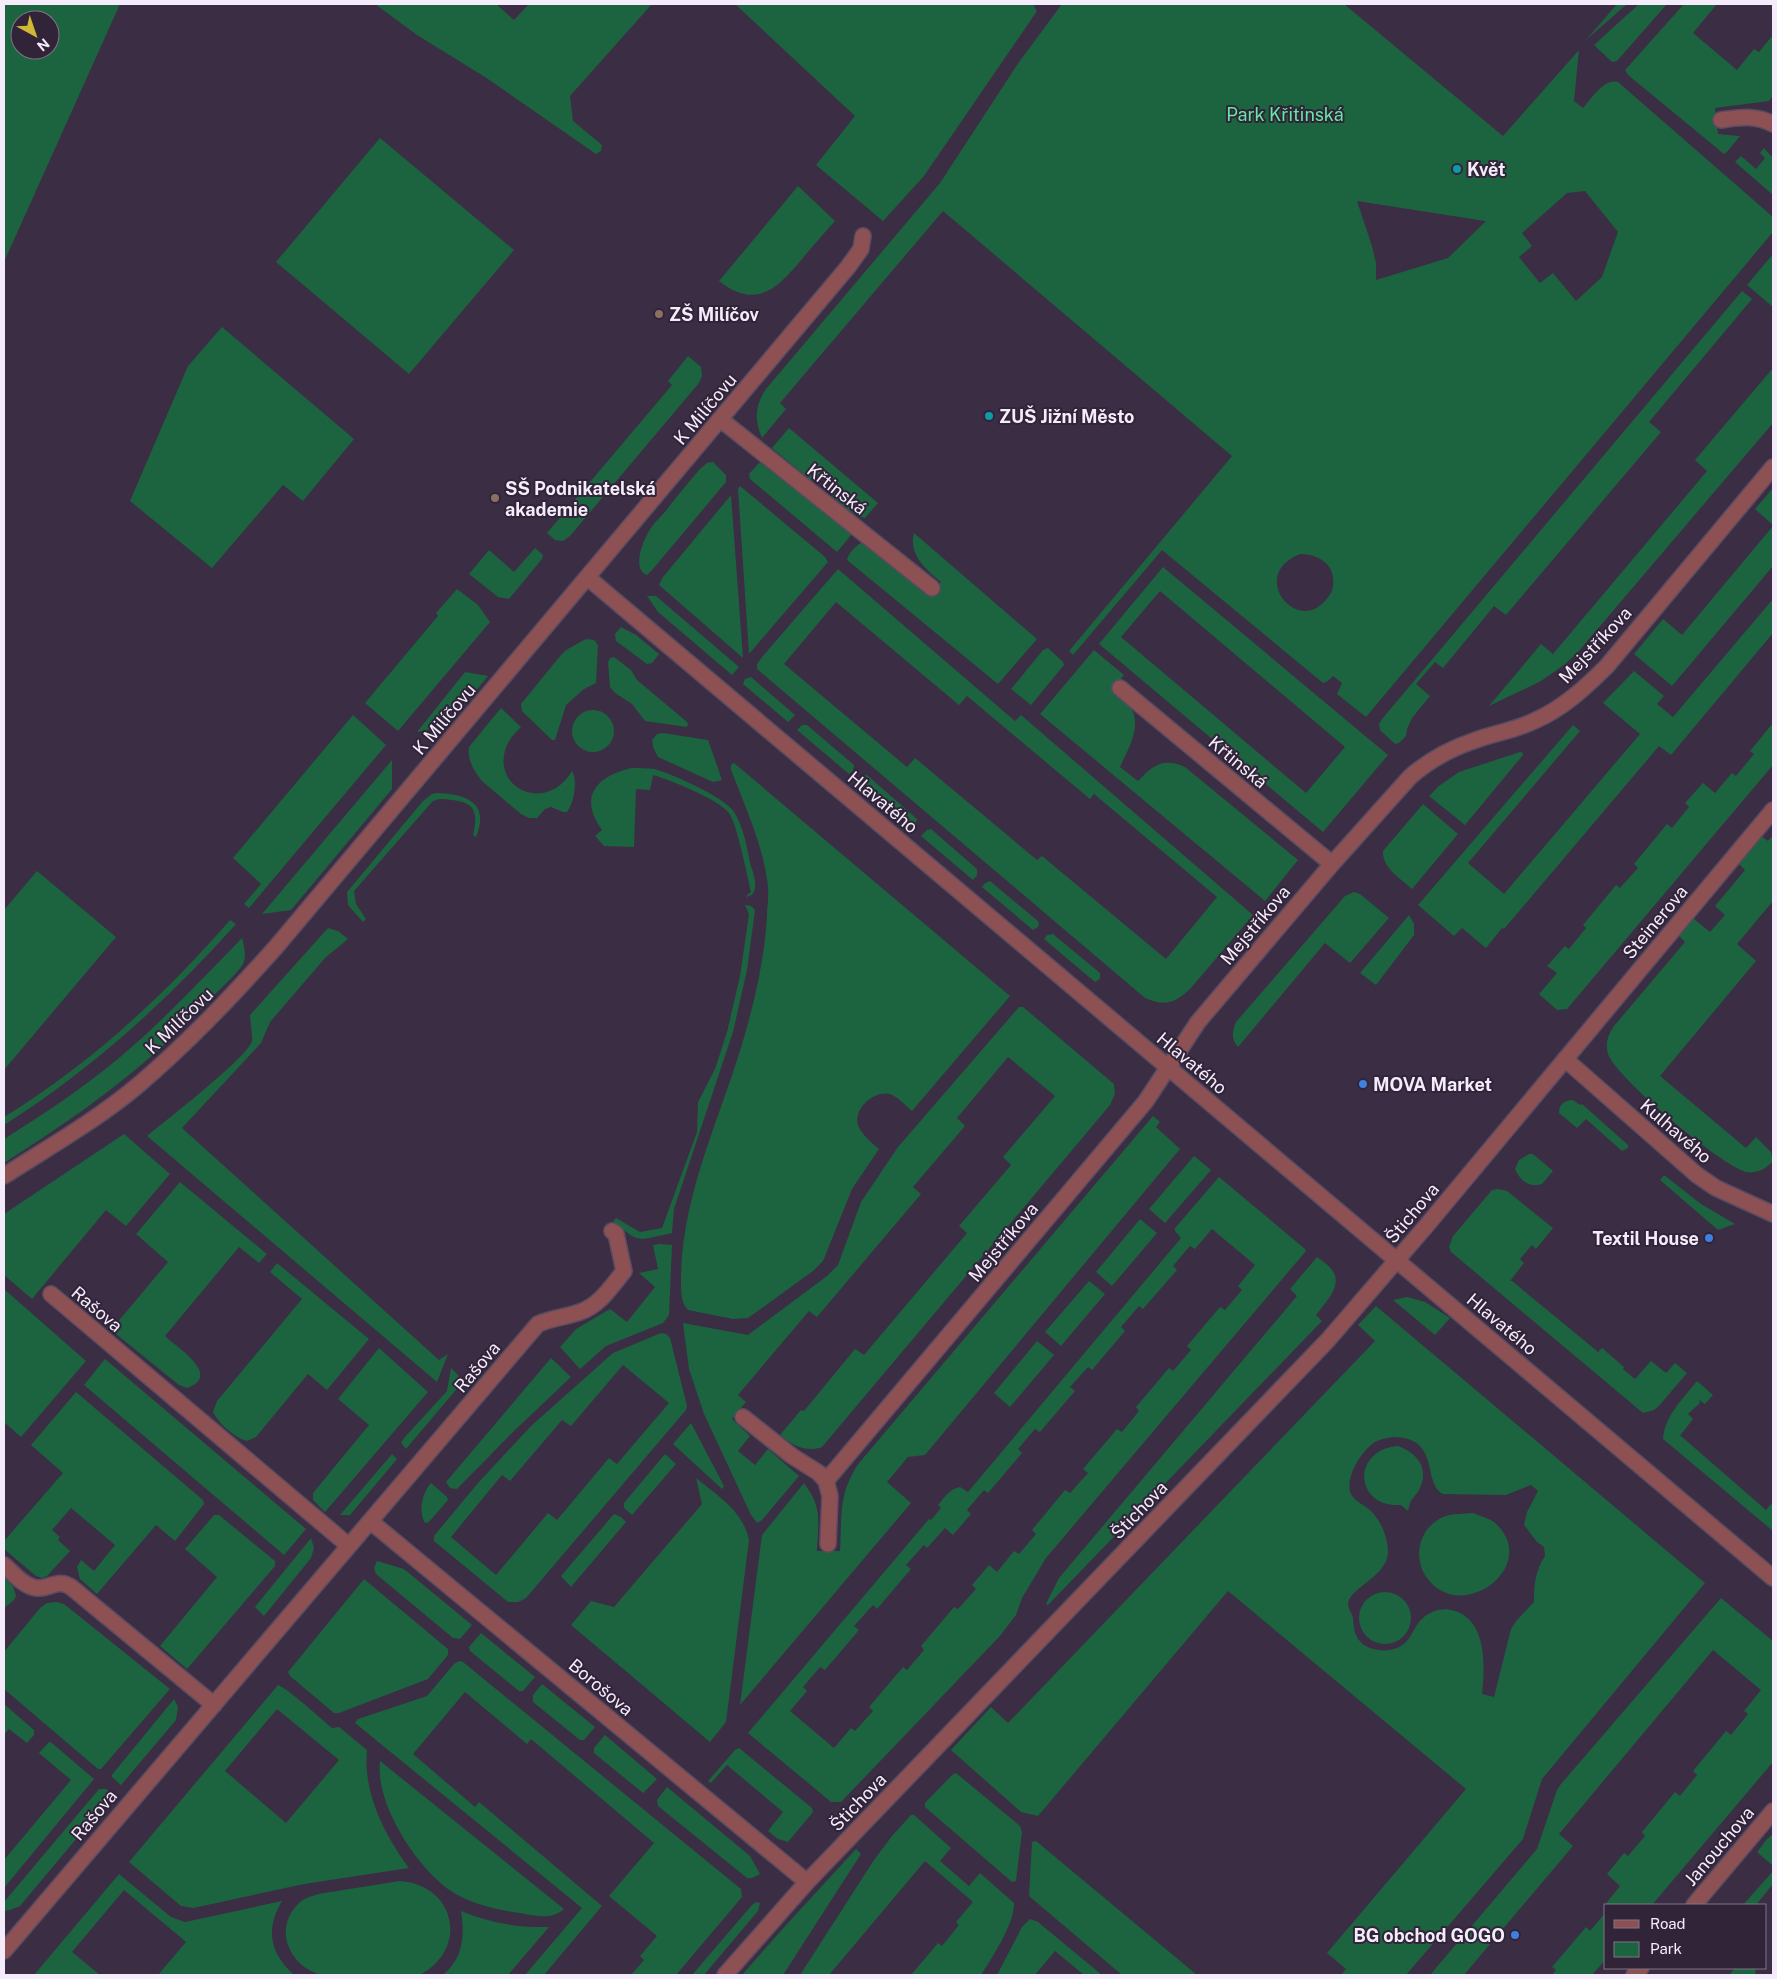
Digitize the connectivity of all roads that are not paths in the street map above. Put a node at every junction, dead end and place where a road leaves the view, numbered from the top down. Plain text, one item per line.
1 (1722, 120) dead end
2 (1773, 124) edge
3 (863, 236) dead end
4 (720, 419) junction
5 (1773, 466) edge
6 (587, 577) junction
7 (932, 588) dead end
8 (1120, 688) dead end
9 (1773, 810) edge
10 (1332, 864) junction
11 (1565, 1059) junction
12 (1167, 1066) junction
13 (4, 1176) edge
14 (1773, 1214) edge
15 (612, 1231) dead end
16 (1397, 1260) junction
17 (51, 1294) dead end
18 (743, 1417) dead end
19 (826, 1481) junction
20 (370, 1521) junction
21 (828, 1544) dead end
22 (349, 1546) junction
23 (4, 1565) edge
24 (1773, 1578) edge
25 (214, 1705) junction
26 (1773, 1811) edge
27 (807, 1882) junction
28 (1695, 1904) edge
29 (4, 1951) edge
30 (726, 1975) edge

1 - 2 street
3 - 4 street, K Milíčovu
4 - 6 street, K Milíčovu
4 - 7 street, Křtinská
5 - 10 street, Mejstříkova
6 - 12 street, Hlavatého
6 - 13 street, K Milíčovu
8 - 10 street, Křtinská
9 - 11 street, Steinerova
10 - 12 street, Mejstříkova
11 - 14 street, Kulhavého
11 - 16 street, Štichova
12 - 16 street, Hlavatého
12 - 19 street, Mejstříkova
15 - 20 street, Rašova
16 - 24 street, Hlavatého
16 - 27 street, Štichova
17 - 22 street, Rašova
18 - 19 street
19 - 21 street
20 - 22 street, Rašova
20 - 27 street, Borošova
22 - 25 street, Rašova
23 - 25 street
25 - 29 street, Rašova
26 - 28 street, Janouchova
27 - 30 street, Štichova

